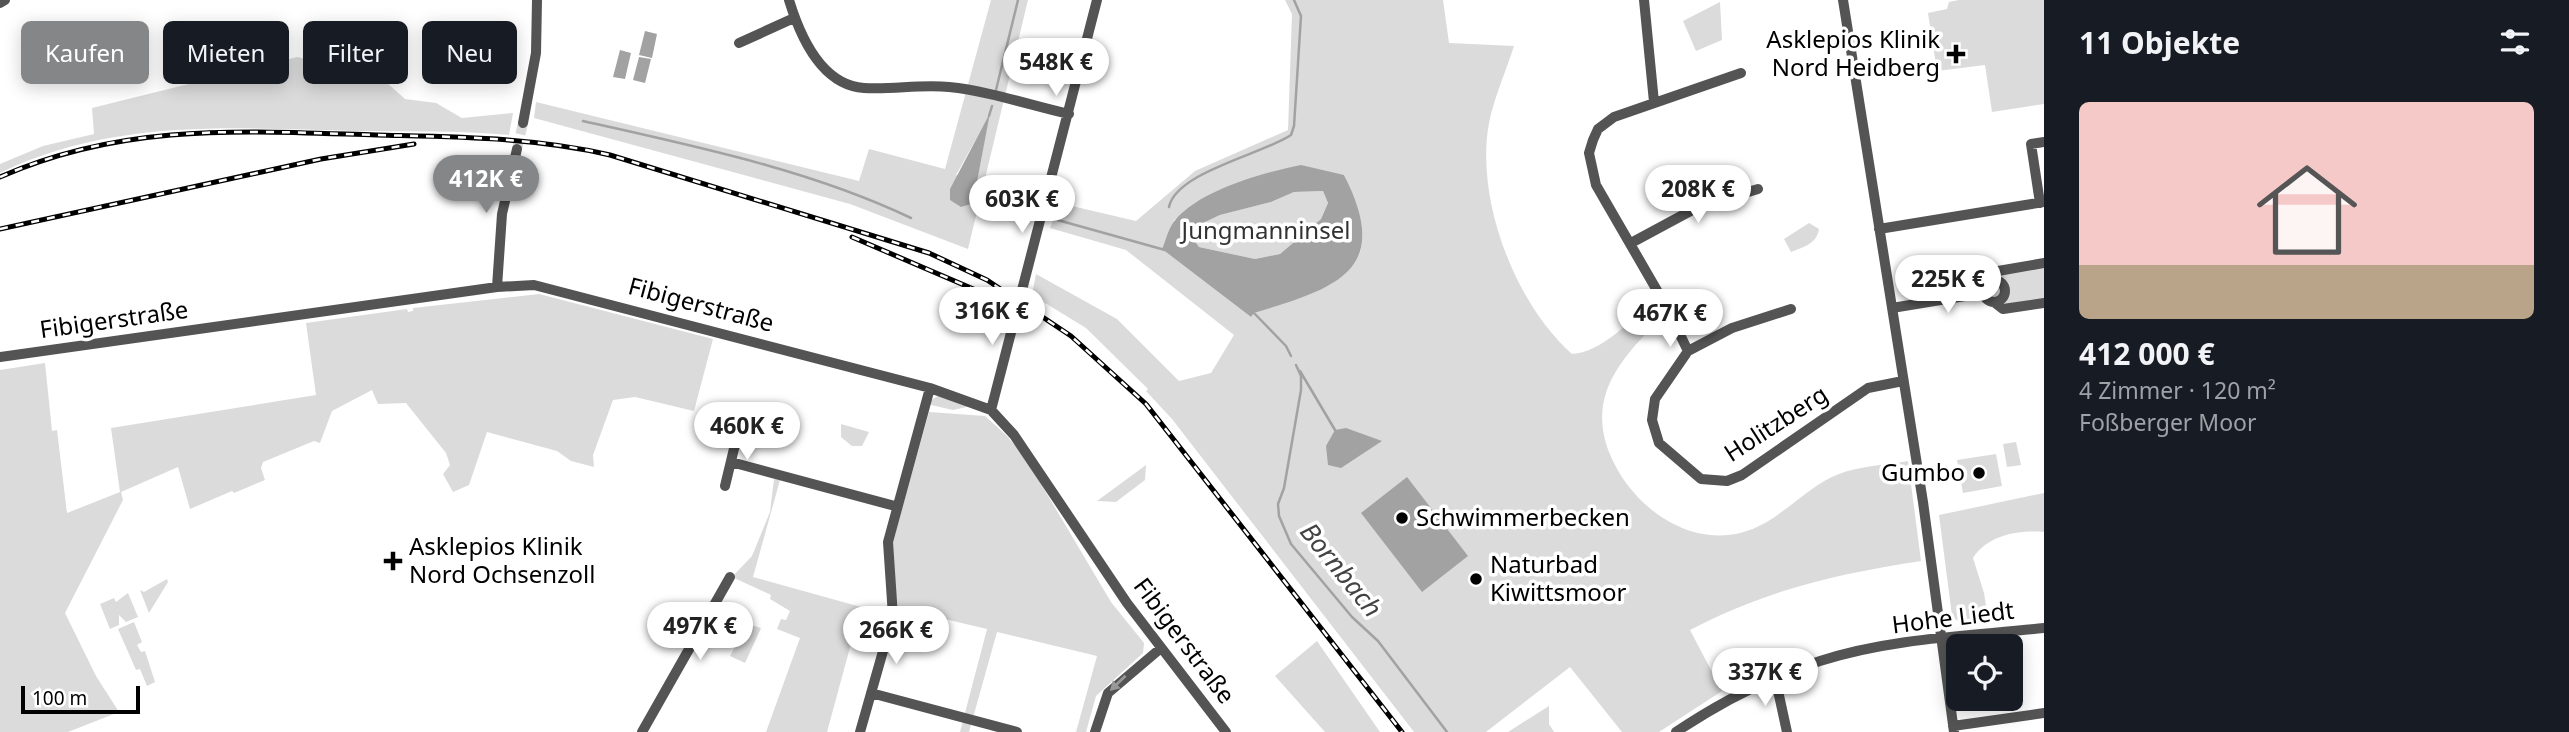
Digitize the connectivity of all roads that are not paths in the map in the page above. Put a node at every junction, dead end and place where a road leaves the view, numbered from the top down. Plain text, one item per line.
1 (5, 0) edge
2 (537, 0) edge
3 (789, 0) edge
4 (1097, 0) edge
5 (1644, 0) edge
6 (1843, 0) edge
7 (0, 3) edge
8 (794, 18) junction
9 (739, 43) dead end
10 (1741, 73) dead end
11 (1654, 102) junction
12 (1069, 114) junction
13 (523, 123) tunnel mouth
14 (2044, 142) edge
15 (517, 149) tunnel mouth
16 (1758, 189) dead end
17 (2042, 202) edge
18 (1879, 229) junction
19 (1631, 243) junction
20 (2044, 263) edge
21 (1993, 281) junction
22 (497, 287) junction
23 (1983, 293) junction
24 (1994, 302) junction
25 (2044, 303) edge
26 (1892, 308) junction
27 (1791, 309) dead end
28 (1688, 351) junction
29 (0, 356) edge
30 (1903, 381) junction
31 (930, 388) junction
32 (991, 411) junction
33 (738, 432) dead end
34 (731, 462) junction
35 (725, 486) dead end
36 (895, 506) junction
37 (730, 577) dead end
38 (2044, 628) edge
39 (1940, 640) junction
40 (1161, 648) junction
41 (1775, 677) junction
42 (872, 693) junction
43 (2044, 713) edge
44 (1953, 729) edge
45 (642, 732) edge
46 (860, 732) edge
47 (1017, 732) edge
48 (1095, 732) edge
49 (1226, 732) edge
50 (1676, 732) edge
51 (1787, 732) edge

1 - 7 street
2 - 13 street
3 - 8 street
4 - 12 street
5 - 11 street
6 - 18 street
8 - 9 street
8 - 12 street
10 - 11 street
11 - 19 street
12 - 32 street
14 - 17 street
15 - 22 street
16 - 19 street
17 - 18 street
18 - 26 street
19 - 28 street
20 - 21 street
21 - 23 street
21 - 24 street
22 - 29 street, Fibigerstraße
22 - 31 street, Fibigerstraße
23 - 24 street
23 - 26 street
24 - 25 street
26 - 30 street
27 - 28 street, Holitzberg
28 - 30 street, Holitzberg
30 - 39 street
31 - 32 street, Fibigerstraße
31 - 36 street
32 - 40 street, Fibigerstraße
33 - 34 street
34 - 35 street
34 - 36 street
36 - 42 street
37 - 45 street
38 - 39 street, Hohe Liedt
39 - 41 street, Hohe Liedt
39 - 44 street
40 -> 48 street
40 - 49 street, Fibigerstraße
41 - 50 street, Hohe Liedt
41 - 51 street
42 - 46 street
42 - 47 street
43 - 44 street

